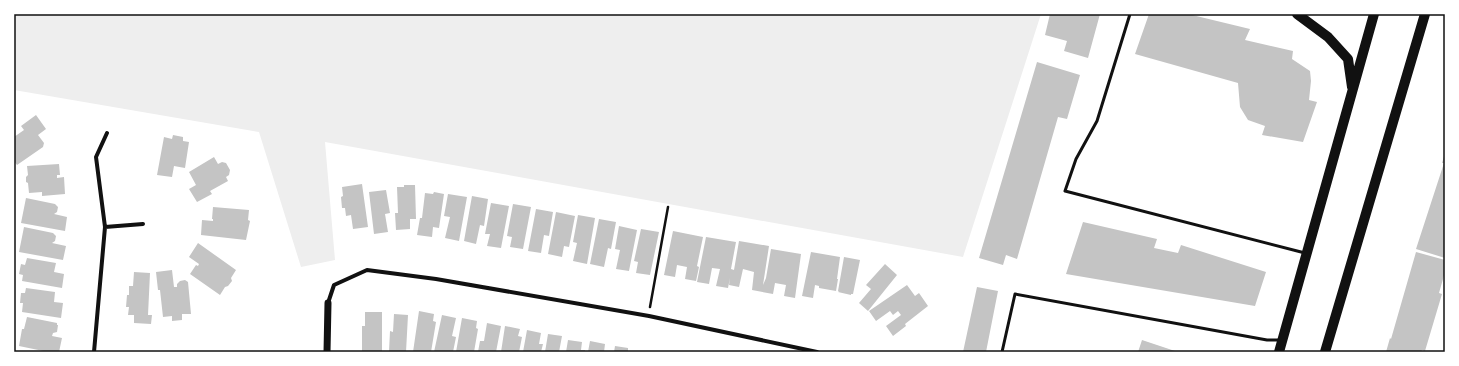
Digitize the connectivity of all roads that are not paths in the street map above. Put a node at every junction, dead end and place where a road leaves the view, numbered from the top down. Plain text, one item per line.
1 (1130, 14) edge
2 (1297, 14) edge
3 (1374, 14) edge
4 (1425, 14) edge
5 (1352, 91) junction
6 (107, 133) dead end
7 (143, 224) dead end
8 (105, 227) junction
9 (1307, 254) junction
10 (328, 303) joint
11 (1282, 340) junction
12 (94, 352) edge
13 (327, 352) edge
14 (817, 352) edge
15 (1002, 352) edge
16 (1279, 352) edge
17 (1325, 352) edge

1 - 9 lane
2 - 5 main road
3 - 5 main road
4 - 17 main road
5 - 9 main road
6 - 8 street
7 - 8 street
8 - 12 street
9 - 11 main road
10 - 13 street
10 - 14 street
11 - 15 lane
11 - 16 main road

